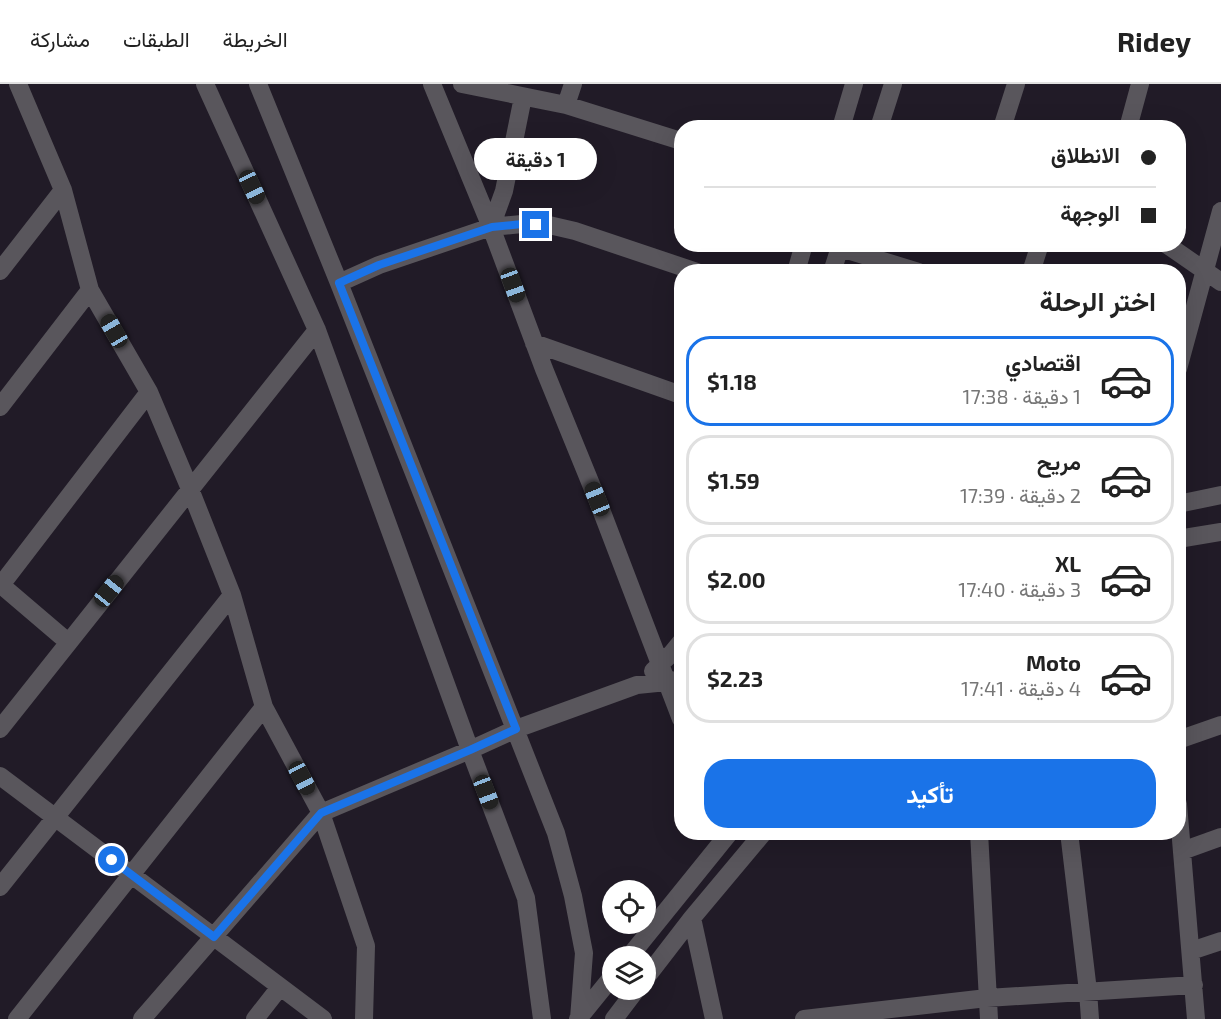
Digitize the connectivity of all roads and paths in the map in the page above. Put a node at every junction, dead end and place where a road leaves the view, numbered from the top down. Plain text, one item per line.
1 (18, 84) edge
2 (205, 84) edge
3 (258, 84) edge
4 (432, 84) edge
5 (462, 84) edge
6 (573, 84) edge
7 (854, 84) edge
8 (893, 84) edge
9 (1016, 84) edge
10 (1140, 84) edge
11 (523, 96) junction
12 (566, 105) junction
13 (843, 120) edge
14 (884, 120) edge
15 (1005, 120) edge
16 (1130, 120) edge
17 (674, 139) edge
18 (63, 190) junction
19 (1221, 211) edge
20 (492, 227) junction
21 (859, 252) edge
22 (1178, 252) edge
23 (674, 264) edge
24 (895, 264) edge
25 (1204, 270) junction
26 (0, 271) edge
27 (1221, 282) edge
28 (339, 283) junction
29 (90, 290) junction
30 (317, 330) junction
31 (1186, 339) edge
32 (534, 343) junction
33 (149, 392) junction
34 (674, 393) edge
35 (0, 407) edge
36 (1221, 483) edge
37 (190, 489) junction
38 (1221, 495) edge
39 (1201, 498) junction
40 (1186, 502) edge
41 (1220, 534) edge
42 (1186, 538) edge
43 (1, 585) edge
44 (232, 595) junction
45 (68, 642) junction
46 (674, 651) edge
47 (660, 664) junction
48 (674, 680) edge
49 (637, 685) junction
50 (264, 707) junction
51 (1221, 725) edge
52 (0, 729) edge
53 (516, 729) junction
54 (1186, 737) edge
55 (470, 750) junction
56 (0, 776) edge
57 (321, 813) junction
58 (55, 818) junction
59 (1221, 837) edge
60 (722, 840) edge
61 (757, 840) edge
62 (979, 840) edge
63 (1070, 840) edge
64 (1181, 840) edge
65 (1182, 851) junction
66 (131, 875) junction
67 (0, 887) edge
68 (692, 918) junction
69 (214, 937) junction
70 (1221, 941) edge
71 (638, 946) edge
72 (1191, 951) junction
73 (656, 965) edge
74 (1194, 985) junction
75 (280, 987) junction
76 (602, 989) edge
77 (1088, 991) junction
78 (987, 998) junction
79 (628, 1000) edge
80 (17, 1019) edge
81 (142, 1019) edge
82 (255, 1019) edge
83 (323, 1019) edge
84 (364, 1019) edge
85 (542, 1019) edge
86 (578, 1019) edge
87 (614, 1019) edge
88 (714, 1019) edge
89 (804, 1019) edge
90 (989, 1019) edge
91 (1090, 1019) edge
92 (1196, 1019) edge

1 - 18 street
2 - 30 street
3 - 28 street
4 - 20 street
5 - 11 street
6 - 12 street
7 - 13 street
8 - 14 street
9 - 15 street
10 - 16 street
11 - 12 street
11 - 20 street
12 - 17 street
18 - 26 street
18 - 29 street
19 - 25 street
20 - 23 street
20 - 28 street
20 - 32 street
21 - 24 street
22 - 25 street
25 - 27 street
25 - 31 street
28 - 53 street
29 - 33 street
29 - 35 street
30 - 37 street
30 - 55 street
32 - 34 street
32 - 47 street
33 - 37 street
33 - 43 street
36 - 39 street
37 - 44 street
37 - 45 street
38 - 39 street
39 - 40 street
41 - 42 street
43 - 45 street
44 - 50 street
44 - 58 street
45 - 52 street
46 - 47 street
47 - 48 street
47 - 49 street
48 - 49 street
49 - 53 street
50 - 57 street
50 - 66 street
51 - 54 street
53 - 55 street
53 - 86 street
55 - 57 street
55 - 85 street
56 - 58 street
57 - 69 street
57 - 84 street
58 - 66 street
58 - 67 street
59 - 65 street
60 - 71 street
61 - 68 street
62 - 78 street
63 - 77 street
64 - 65 street
65 - 72 street
66 - 69 street
66 - 80 street
68 - 73 street
68 - 88 street
69 - 75 street
69 - 81 street
70 - 72 street
72 - 74 street
74 - 77 street
74 - 92 street
75 - 82 street
75 - 83 street
76 - 86 street
77 - 78 street
77 - 91 street
78 - 89 street
78 - 90 street
79 - 87 street

